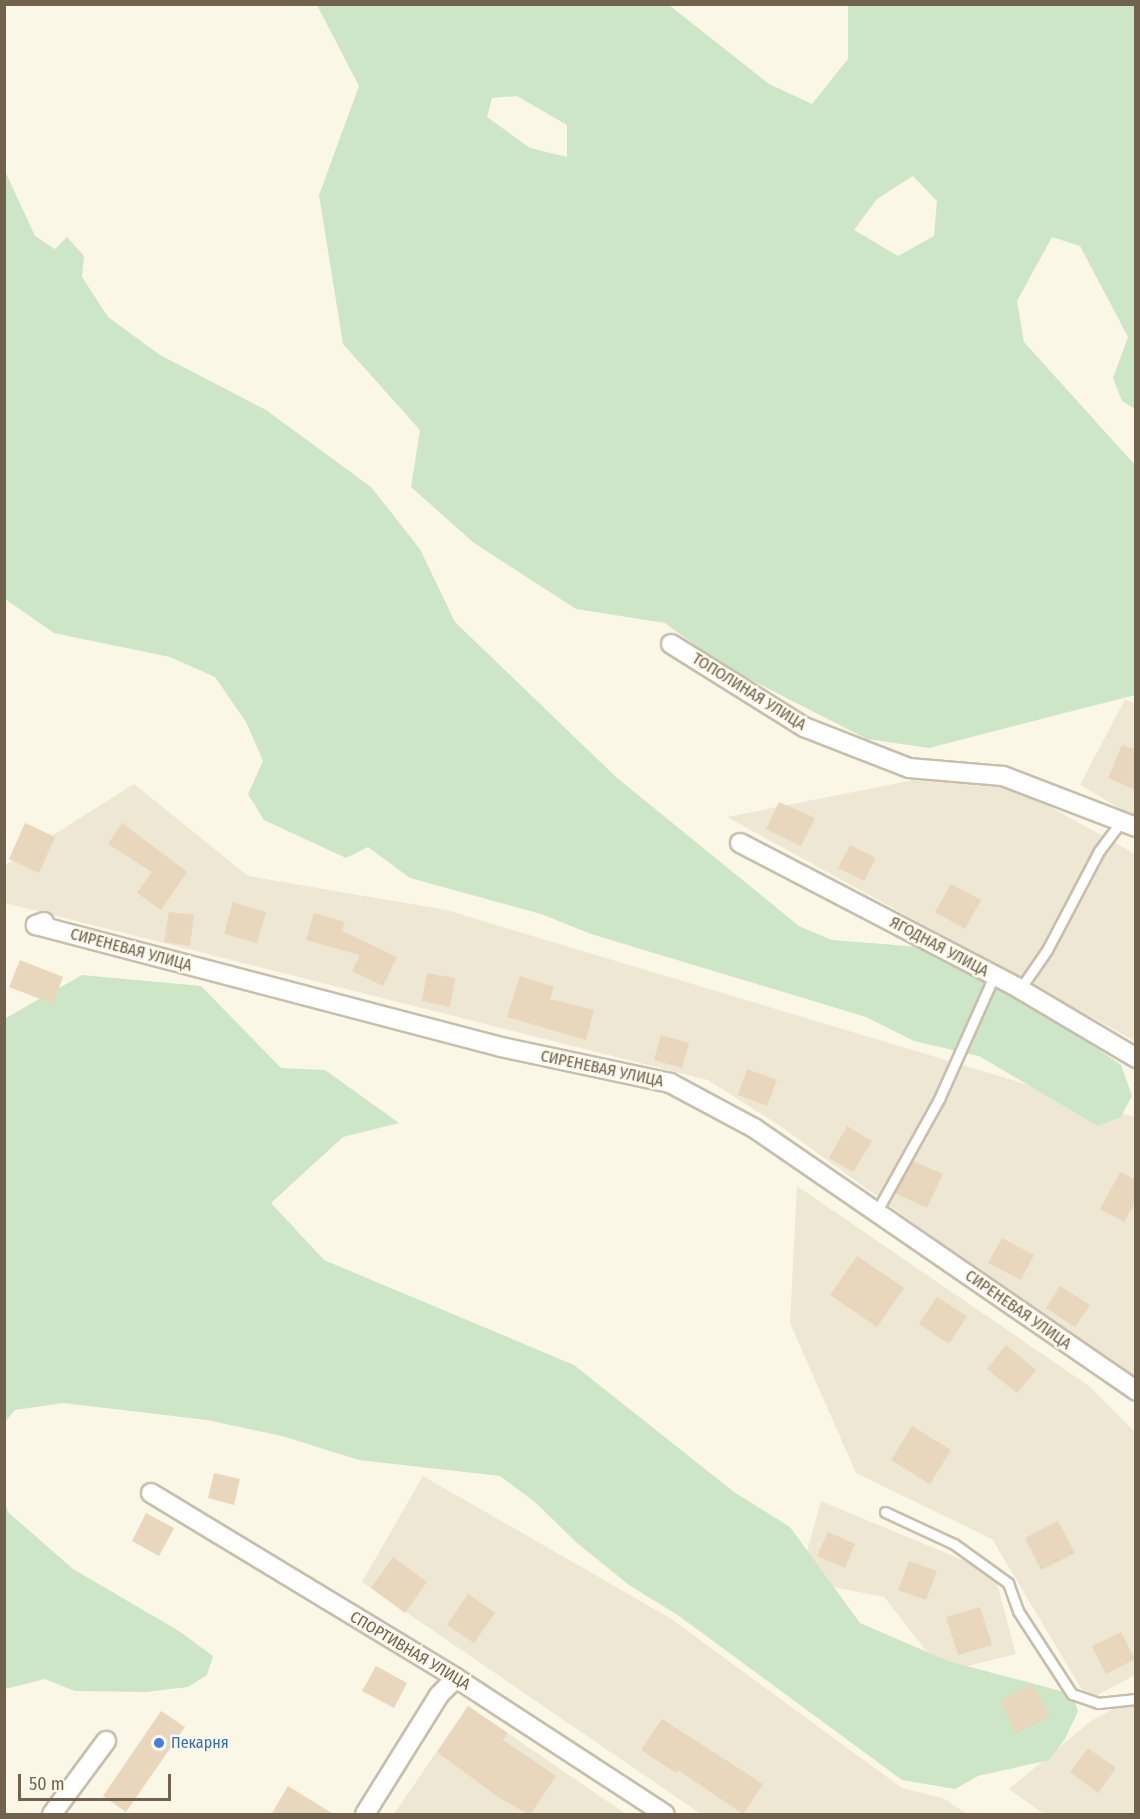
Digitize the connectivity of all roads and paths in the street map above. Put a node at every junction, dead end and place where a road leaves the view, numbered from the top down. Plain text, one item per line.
1 (671, 644) dead end
2 (1128, 825) edge
3 (740, 843) dead end
4 (44, 922) dead end
5 (994, 976) junction
6 (1020, 989) junction
7 (1136, 1058) edge
8 (877, 1211) junction
9 (1136, 1391) edge
10 (151, 1493) dead end
11 (885, 1512) dead end
12 (456, 1678) junction
13 (1136, 1699) edge
14 (106, 1741) dead end
15 (52, 1815) edge
16 (366, 1815) edge
17 (665, 1815) edge

1 - 2 street, ТОПОЛИНАЯ УЛИЦА
2 - 6 lane
3 - 5 street, ЯГОДНАЯ УЛИЦА
4 - 8 street, СИРЕНЕВАЯ УЛИЦА
5 - 6 street, ЯГОДНАЯ УЛИЦА
5 - 8 lane
6 - 7 street, ЯГОДНАЯ УЛИЦА
8 - 9 street, СИРЕНЕВАЯ УЛИЦА
10 - 12 street, СПОРТИВНАЯ УЛИЦА
11 - 13 lane
12 - 16 street
12 - 17 street, СПОРТИВНАЯ УЛИЦА
14 - 15 street

